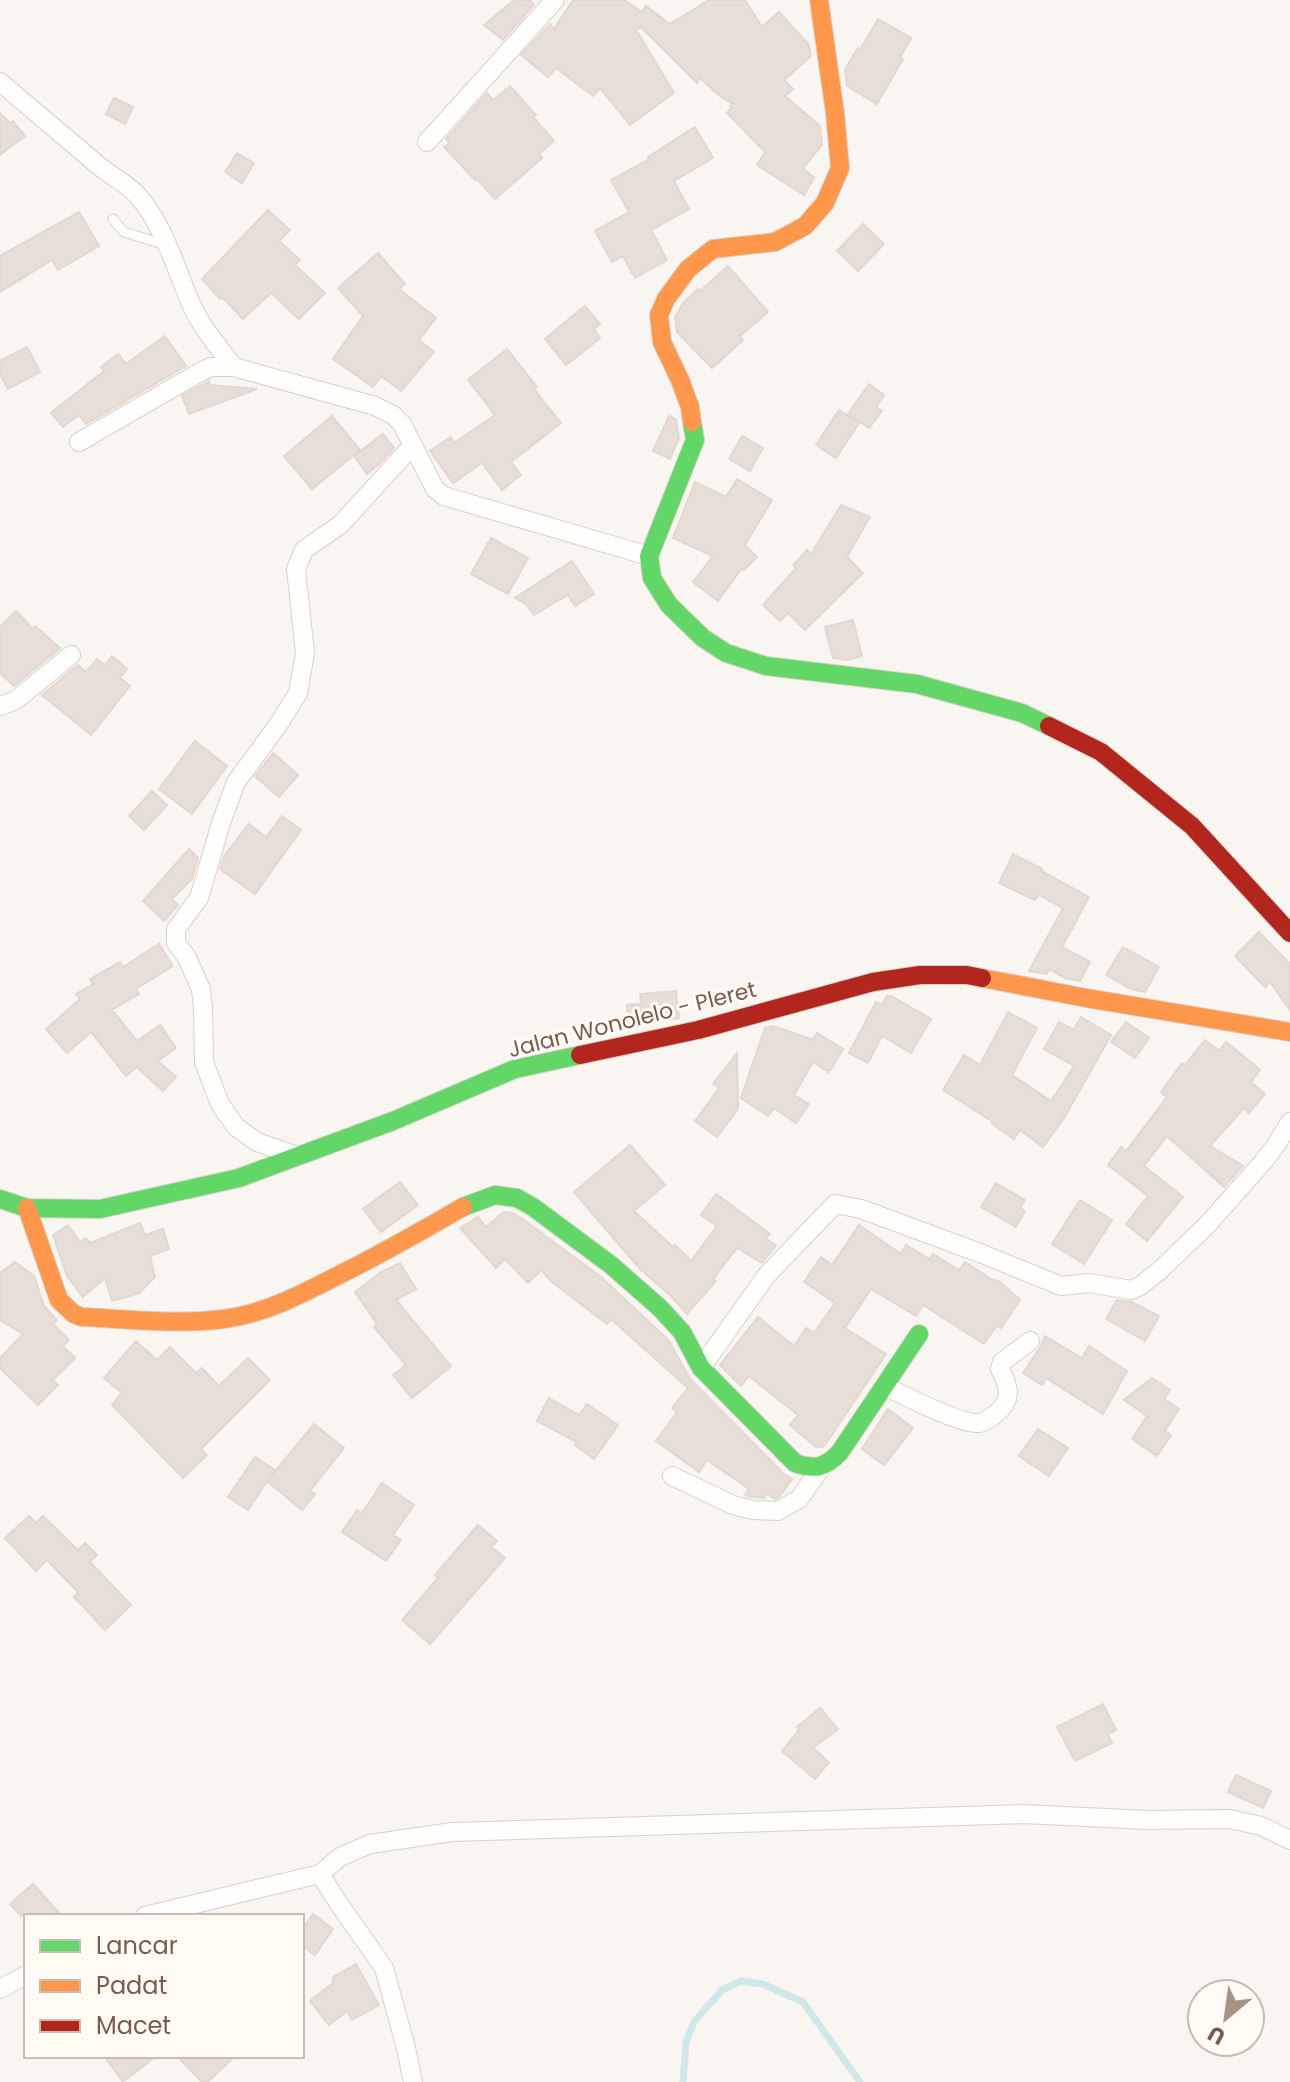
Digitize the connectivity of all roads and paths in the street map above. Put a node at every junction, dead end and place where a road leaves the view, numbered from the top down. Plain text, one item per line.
1 (555, 0) edge
2 (819, 0) edge
3 (0, 82) edge
4 (427, 142) dead end
5 (113, 219) dead end
6 (166, 245) junction
7 (234, 367) junction
8 (79, 442) dead end
9 (413, 445) junction
10 (649, 556) junction
11 (71, 655) dead end
12 (0, 706) edge
13 (1290, 933) edge
14 (1290, 1032) edge
15 (1290, 1122) edge
16 (297, 1156) junction
17 (0, 1199) edge
18 (27, 1208) junction
19 (919, 1334) dead end
20 (1030, 1341) dead end
21 (701, 1368) junction
22 (885, 1386) junction
23 (821, 1468) junction
24 (672, 1476) dead end
25 (1290, 1840) edge
26 (320, 1874) junction
27 (153, 1914) edge
28 (24, 1976) edge
29 (0, 1989) edge
30 (413, 2082) edge

1 - 4 street
2 - 10 street
3 - 6 street
5 - 6 lane
6 - 7 street
7 - 8 street
7 - 9 street
9 - 10 street
9 - 16 street
10 - 13 street
11 - 12 street
14 - 16 street, Jalan Wonolelo - Pleret
15 - 21 street
16 - 18 street, Jalan Wonolelo - Pleret
17 - 18 street, Jalan Wonolelo - Pleret
18 - 21 street
19 - 22 street
20 - 22 street
21 - 23 street
22 - 23 street
23 - 24 street
25 - 26 street
26 - 27 street
26 - 30 street
28 - 29 street

